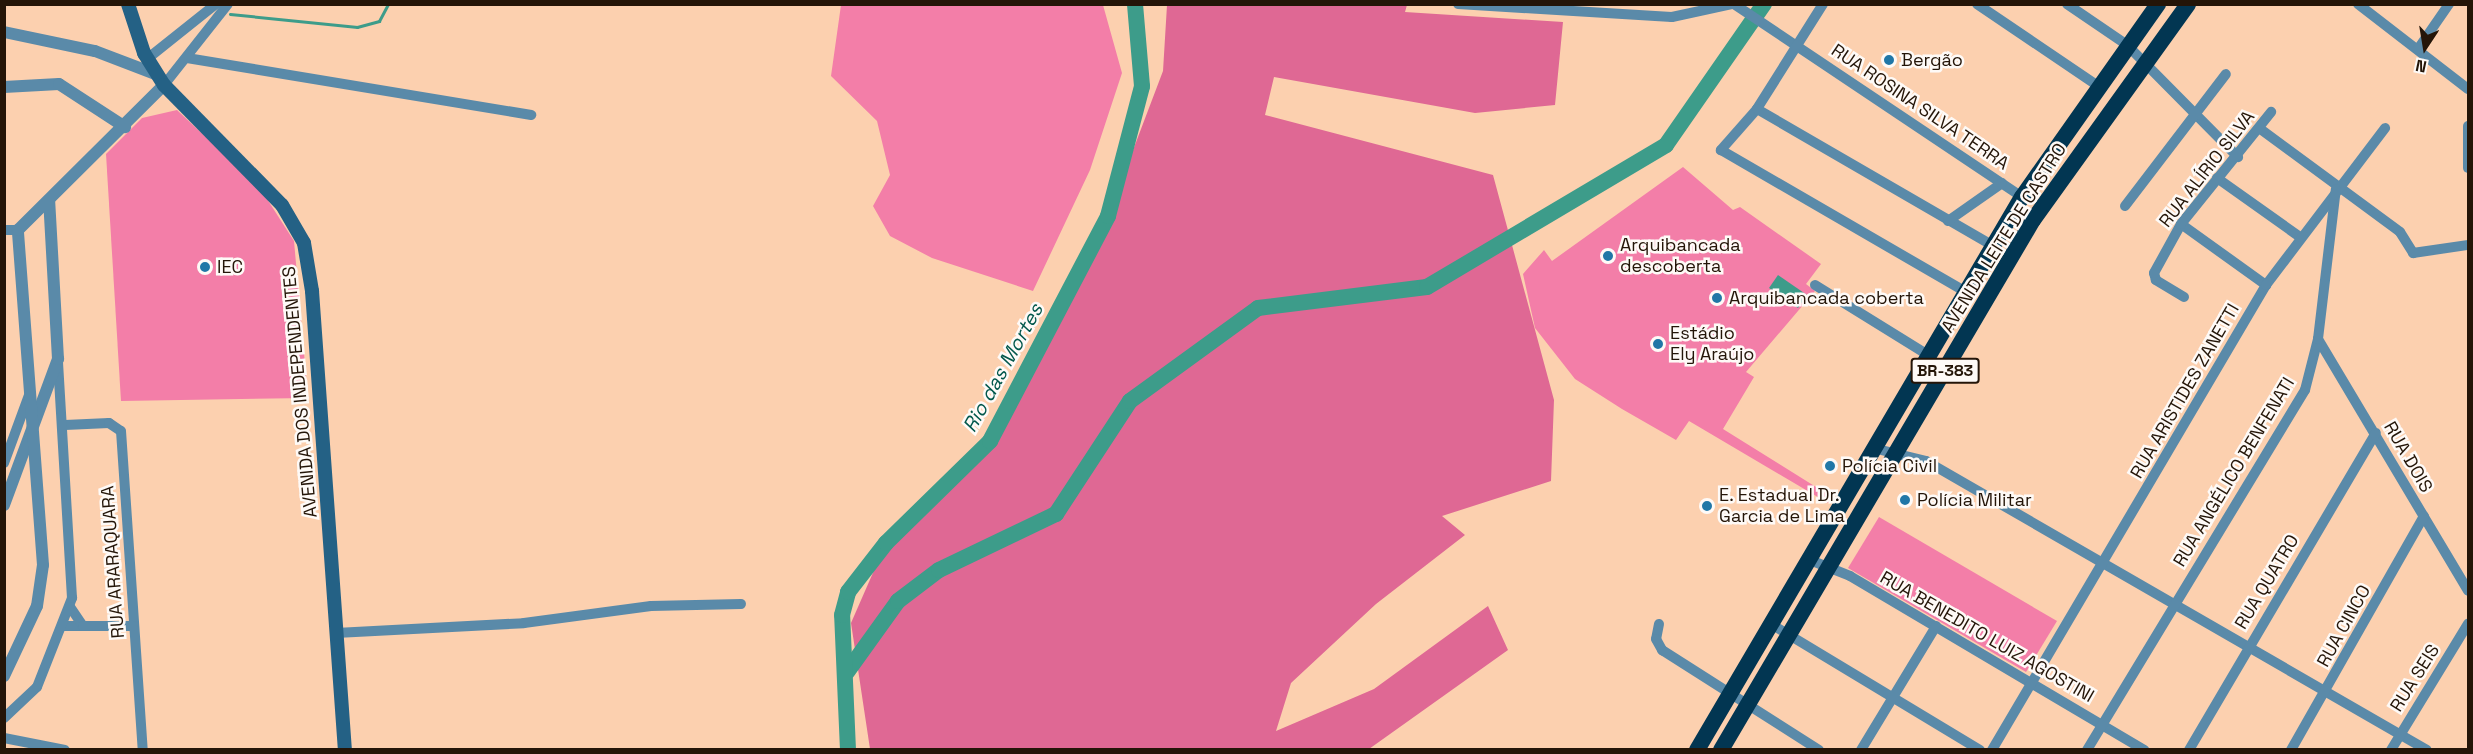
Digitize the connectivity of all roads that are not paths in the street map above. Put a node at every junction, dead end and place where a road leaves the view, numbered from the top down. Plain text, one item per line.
1 (128, 4) edge
2 (216, 4) edge
3 (228, 4) edge
4 (1458, 4) edge
5 (1733, 4) edge
6 (1823, 4) edge
7 (1977, 4) edge
8 (2067, 4) edge
9 (2188, 4) edge
10 (2449, 4) edge
11 (2153, 6) edge
12 (2361, 6) edge
13 (1540, 8) edge
14 (1629, 10) edge
15 (4, 32) edge
16 (1798, 44) junction
17 (2127, 45) junction
18 (2418, 49) junction
19 (187, 58) junction
20 (147, 59) junction
21 (2144, 62) junction
22 (2226, 74) dead end
23 (161, 80) junction
24 (2098, 86) junction
25 (4, 87) edge
26 (2469, 88) edge
27 (1757, 109) junction
28 (2196, 111) junction
29 (2271, 112) dead end
30 (531, 115) dead end
31 (2469, 126) edge
32 (125, 127) junction
33 (2259, 128) junction
34 (2385, 128) dead end
35 (2238, 157) junction
36 (2469, 168) edge
37 (2217, 178) junction
38 (2002, 183) junction
39 (2337, 187) junction
40 (2022, 197) junction
41 (49, 200) junction
42 (2125, 206) dead end
43 (2033, 220) junction
44 (1948, 221) junction
45 (2181, 224) junction
46 (4, 230) edge
47 (18, 230) junction
48 (2300, 237) junction
49 (2469, 245) edge
50 (1993, 246) junction
51 (1815, 285) dead end
52 (2266, 285) junction
53 (1966, 292) junction
54 (2184, 297) dead end
55 (2318, 339) junction
56 (1928, 355) junction
57 (58, 359) junction
58 (29, 394) junction
59 (65, 425) junction
60 (32, 427) junction
61 (2376, 433) junction
62 (1873, 448) junction
63 (1899, 451) junction
64 (4, 463) edge
65 (4, 505) edge
66 (2424, 516) junction
67 (1809, 560) junction
68 (2106, 561) junction
69 (1832, 569) junction
70 (2467, 586) edge
71 (2175, 602) junction
72 (741, 604) dead end
73 (70, 607) junction
74 (1659, 624) dead end
75 (1771, 624) junction
76 (2469, 624) edge
77 (62, 626) junction
78 (83, 626) junction
79 (133, 626) junction
80 (1936, 626) junction
81 (336, 633) junction
82 (1788, 635) junction
83 (2248, 645) junction
84 (4, 676) edge
85 (2032, 683) junction
86 (2327, 690) junction
87 (1729, 695) junction
88 (1894, 699) junction
89 (1747, 706) junction
90 (4, 718) edge
91 (2102, 724) junction
92 (2400, 733) junction
93 (4, 738) edge
94 (65, 750) edge
95 (142, 750) edge
96 (345, 750) edge
97 (1698, 750) edge
98 (1721, 750) edge
99 (1819, 750) edge
100 (1861, 750) edge
101 (1980, 750) edge
102 (1992, 750) edge
103 (2087, 750) edge
104 (2144, 750) edge
105 (2189, 750) edge
106 (2291, 750) edge
107 (2391, 750) edge
108 (2427, 750) edge

1 - 20 main road, AVENIDA DOS INDEPENDENTES
2 - 20 street
3 - 19 street
4 - 13 street
5 - 14 street
5 - 16 street, RUA ROSINA SILVA TERRA
6 - 16 street
7 - 24 street
8 - 17 street
9 - 21 highway, AVENIDA LEITE DE CASTRO / BR-383
10 - 18 street
11 - 17 highway, AVENIDA LEITE DE CASTRO / BR-383
12 - 18 street
13 - 14 street
15 - 23 street
16 - 27 street
16 - 38 street, RUA ROSINA SILVA TERRA
17 - 21 street
17 - 24 highway, AVENIDA LEITE DE CASTRO / BR-383
18 - 26 street
19 - 23 street
19 - 30 street
20 - 23 main road, AVENIDA DOS INDEPENDENTES
21 - 28 street
21 - 43 highway, AVENIDA LEITE DE CASTRO / BR-383
22 - 28 street
23 - 32 street
23 - 81 main road, AVENIDA DOS INDEPENDENTES
24 - 40 highway, AVENIDA LEITE DE CASTRO / BR-383
25 - 32 street
27 - 44 street
27 - 53 street
28 - 35 street
28 - 42 street
29 - 33 street, RUA ALÍRIO SILVA
31 - 36 street
32 - 41 street
33 - 35 street, RUA ALÍRIO SILVA
33 - 39 street
34 - 39 street, RUA ARISTIDES ZANETTI
35 - 37 street, RUA ALÍRIO SILVA
37 - 45 street, RUA ALÍRIO SILVA
37 - 48 street
38 - 40 street, RUA ROSINA SILVA TERRA
38 - 44 street
39 - 48 street, RUA ARISTIDES ZANETTI
39 - 49 street
39 - 55 street, RUA ANGÉLICO BENFENATI
40 - 43 highway
40 - 50 highway, AVENIDA LEITE DE CASTRO / BR-383
41 - 47 street
41 - 57 street
43 - 63 highway, AVENIDA LEITE DE CASTRO / BR-383
44 - 50 street
45 - 52 street
45 - 54 street, RUA ALÍRIO SILVA
46 - 47 street
47 - 58 street
48 - 52 street, RUA ARISTIDES ZANETTI
50 - 53 highway, AVENIDA LEITE DE CASTRO / BR-383
51 - 56 street
52 - 68 street, RUA ARISTIDES ZANETTI
53 - 56 highway, AVENIDA LEITE DE CASTRO / BR-383
55 - 61 street, RUA DOIS
55 - 71 street, RUA ANGÉLICO BENFENATI
56 - 62 highway, AVENIDA LEITE DE CASTRO / BR-383
57 - 59 street
57 - 60 street
58 - 60 street
58 - 64 street
59 - 73 street
59 - 79 street, RUA ARARAQUARA
60 - 65 street
60 - 84 street
61 - 66 street, RUA DOIS
61 - 83 street, RUA QUATRO
62 - 63 street
62 - 67 highway, AVENIDA LEITE DE CASTRO / BR-383
63 - 68 street
63 - 69 highway, AVENIDA LEITE DE CASTRO / BR-383
66 - 70 street, RUA DOIS
66 - 86 street, RUA CINCO
67 - 69 street, RUA BENEDITO LUIZ AGOSTINI
67 - 75 highway, AVENIDA LEITE DE CASTRO / BR-383
68 - 71 street
68 - 85 street, RUA ARISTIDES ZANETTI
69 - 80 street, RUA BENEDITO LUIZ AGOSTINI
69 - 82 highway, AVENIDA LEITE DE CASTRO / BR-383
71 - 83 street
71 - 91 street, RUA ANGÉLICO BENFENATI
72 - 81 street
73 - 77 street
73 - 78 street
74 - 87 street
75 - 82 street
75 - 87 highway, AVENIDA LEITE DE CASTRO / BR-383
76 - 92 street, RUA SEIS
77 - 78 street
77 - 90 street
78 - 79 street
79 - 95 street, RUA ARARAQUARA
80 - 85 street, RUA BENEDITO LUIZ AGOSTINI
80 - 88 street
81 - 96 main road, AVENIDA DOS INDEPENDENTES
82 - 88 street
82 - 89 highway, AVENIDA LEITE DE CASTRO / BR-383
83 - 86 street
83 - 105 street, RUA QUATRO
85 - 91 street, RUA BENEDITO LUIZ AGOSTINI
85 - 102 street, RUA ARISTIDES ZANETTI
86 - 92 street
86 - 106 street, RUA CINCO
87 - 89 street
87 - 97 highway, AVENIDA LEITE DE CASTRO / BR-383
88 - 100 street
88 - 101 street
89 - 98 highway, AVENIDA LEITE DE CASTRO / BR-383
89 - 99 street
91 - 103 street, RUA ANGÉLICO BENFENATI
91 - 104 street, RUA BENEDITO LUIZ AGOSTINI
92 - 107 street, RUA SEIS
92 - 108 street
93 - 94 street

